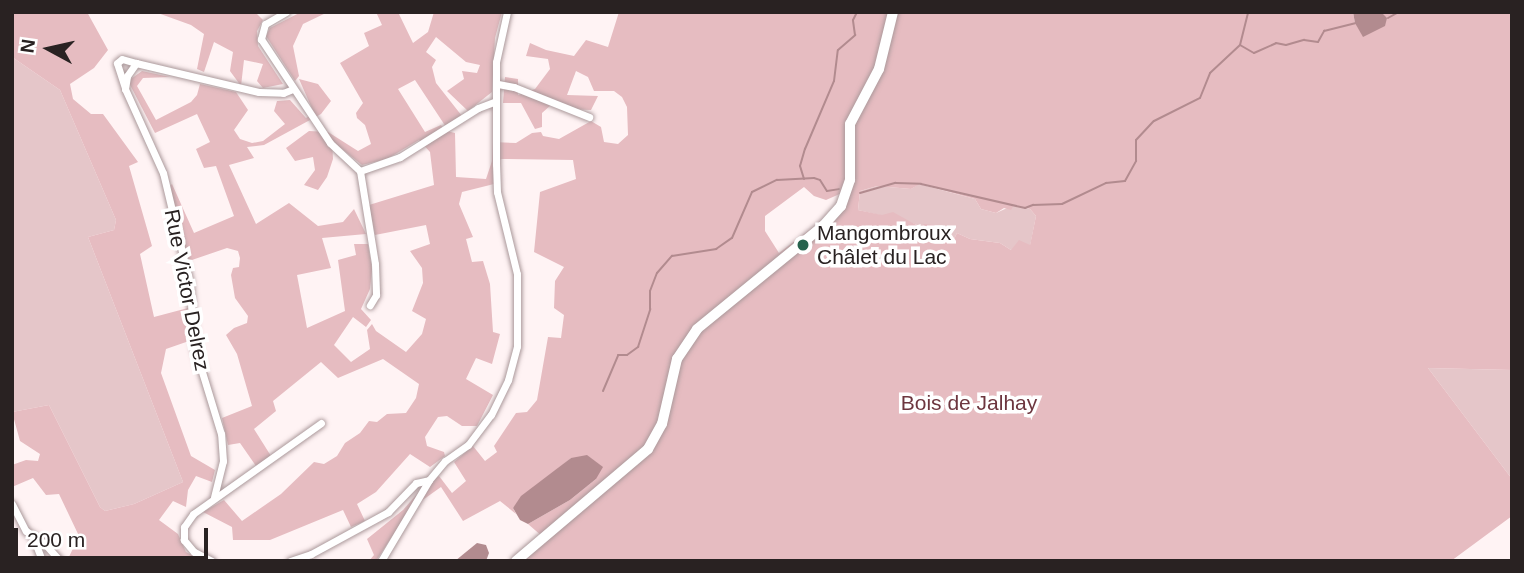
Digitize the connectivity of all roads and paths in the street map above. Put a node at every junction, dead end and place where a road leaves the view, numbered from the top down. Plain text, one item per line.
1 (286, 12) edge
2 (507, 12) edge
3 (893, 12) edge
4 (136, 63) junction
5 (498, 84) junction
6 (125, 89) junction
7 (293, 89) junction
8 (496, 101) junction
9 (589, 117) dead end
10 (360, 171) junction
11 (370, 305) dead end
12 (321, 423) dead end
13 (429, 480) junction
14 (214, 497) junction
15 (12, 504) edge
16 (33, 537) junction
17 (310, 557) edge
18 (42, 561) edge
19 (61, 561) edge
20 (212, 561) edge
21 (290, 561) edge
22 (381, 561) edge
23 (516, 561) edge

1 - 7 street
2 - 5 street
3 - 23 main road
4 - 6 street
4 - 6 street, Rue Victor Delrez
4 - 7 street
5 - 8 street
5 - 9 street
6 - 14 street, Rue Victor Delrez
7 - 10 street
8 - 10 street
8 - 13 street
10 - 11 street
12 - 14 street
13 - 17 street
13 - 22 street
14 - 20 street
15 - 16 street
16 - 18 street
16 - 19 street
17 - 21 street

